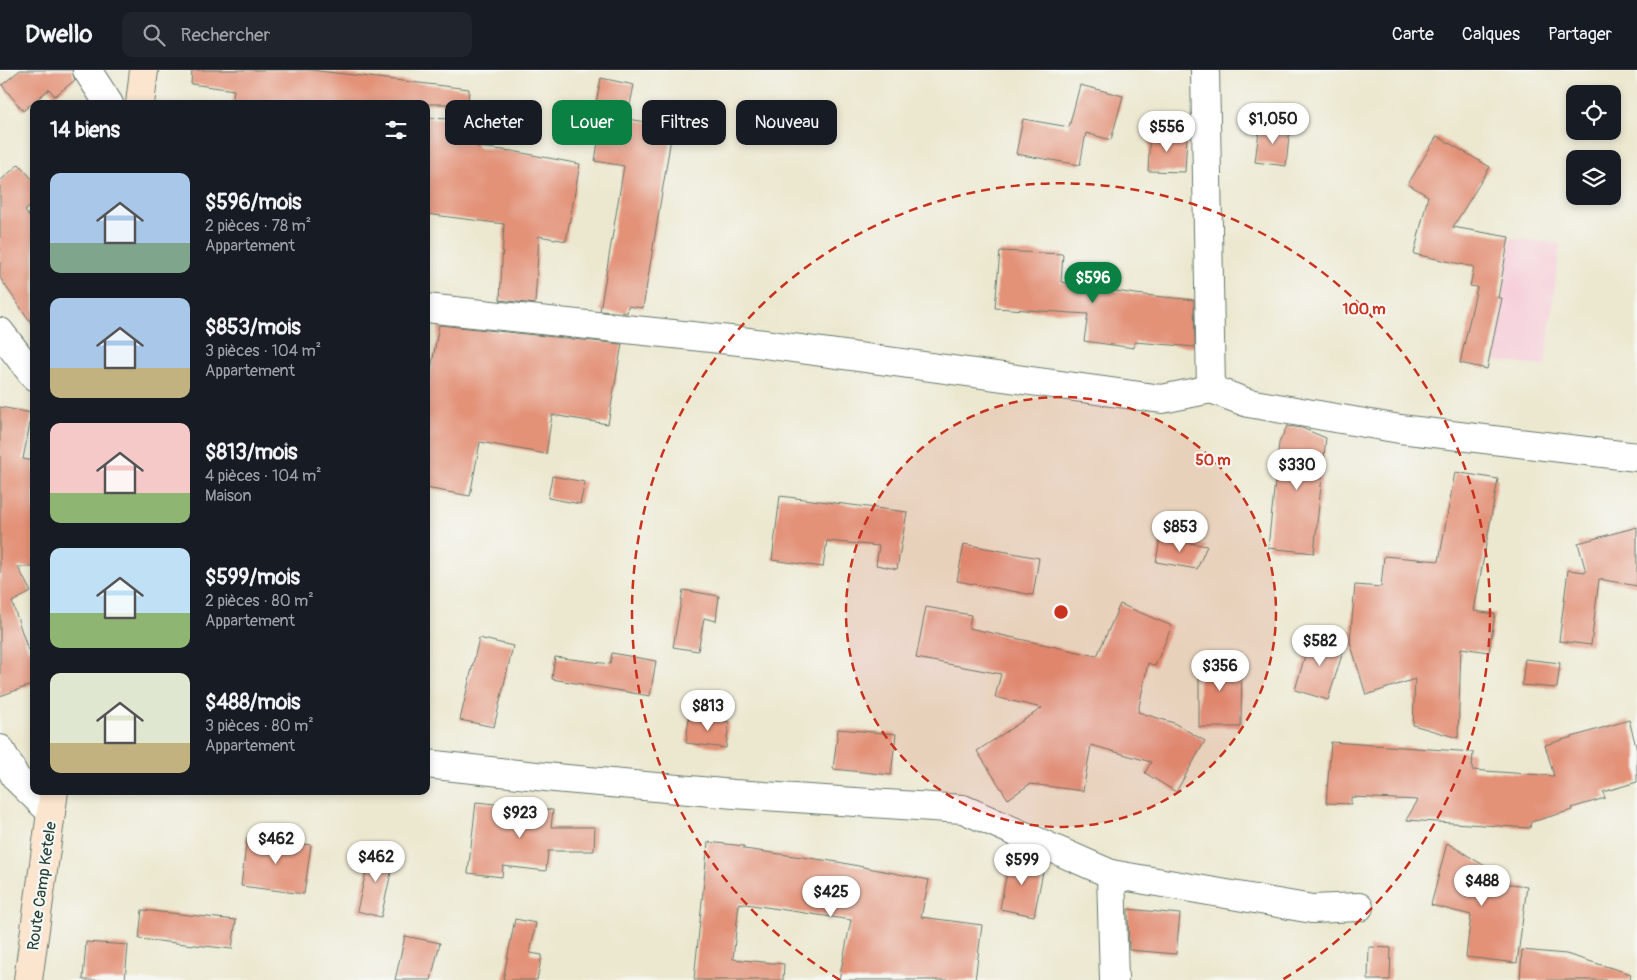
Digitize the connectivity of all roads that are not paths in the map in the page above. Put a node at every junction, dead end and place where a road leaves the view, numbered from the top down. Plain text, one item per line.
1 (88, 70) edge
2 (144, 70) edge
3 (1205, 70) edge
4 (107, 100) edge
5 (140, 100) edge
6 (430, 308) edge
7 (0, 332) edge
8 (30, 371) edge
9 (1211, 388) junction
10 (1637, 457) edge
11 (0, 750) edge
12 (430, 764) edge
13 (30, 787) edge
14 (42, 795) edge
15 (53, 802) edge
16 (1111, 874) junction
17 (1359, 908) dead end
18 (28, 980) edge
19 (1114, 980) edge

1 - 4 street
2 - 5 street
3 - 9 street
6 - 9 street
7 - 8 street
9 - 10 street
11 - 13 street
12 - 16 street
14 - 15 street
15 - 18 street, Route Camp Ketele
16 - 17 street
16 - 19 street

